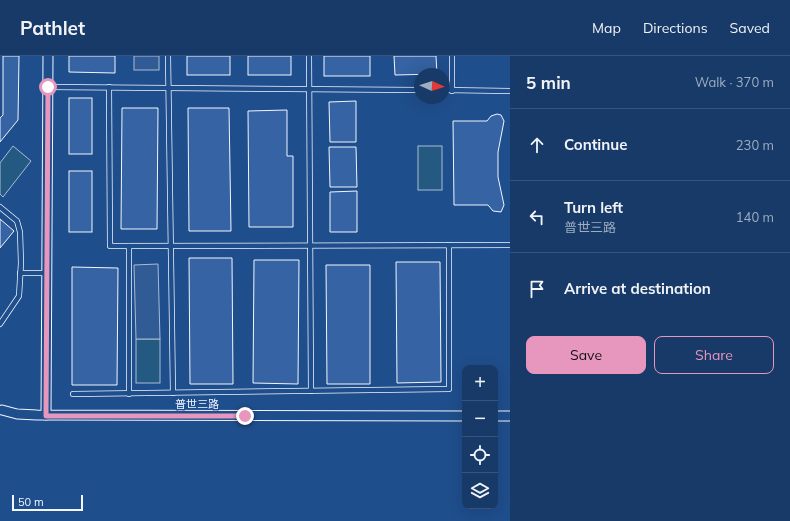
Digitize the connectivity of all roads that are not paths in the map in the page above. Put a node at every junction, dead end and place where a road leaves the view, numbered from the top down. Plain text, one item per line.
1 (48, 56) edge
2 (168, 56) edge
3 (309, 56) edge
4 (452, 56) edge
5 (48, 87) junction
6 (109, 87) junction
7 (169, 88) junction
8 (309, 89) junction
9 (414, 90) edge
10 (452, 90) joint
11 (510, 91) edge
12 (0, 207) edge
13 (171, 245) junction
14 (310, 245) junction
15 (510, 245) edge
16 (129, 246) junction
17 (449, 246) junction
18 (20, 273) junction
19 (47, 273) junction
20 (0, 324) edge
21 (311, 391) junction
22 (173, 393) junction
23 (73, 394) dead end
24 (129, 394) junction
25 (2, 410) dead end
26 (46, 416) junction
27 (462, 416) edge
28 (498, 416) edge
29 (510, 416) edge

1 - 5 street
2 - 7 lane
3 - 8 lane
4 - 10 lane
5 - 6 lane
5 - 19 street
6 - 7 lane
6 - 16 lane
7 - 8 lane
7 - 13 lane
8 - 9 lane
8 - 14 lane
10 - 11 lane
12 - 18 lane
13 - 14 lane
13 - 16 lane
13 - 22 lane
14 - 17 lane
14 - 21 lane
15 - 17 lane
16 - 24 lane
17 - 21 lane
18 - 19 lane
18 - 20 lane
19 - 26 street
21 - 22 lane
22 - 24 lane
23 - 24 lane
25 - 26 street, 普世三路
26 - 27 street, 普世三路
28 - 29 street

